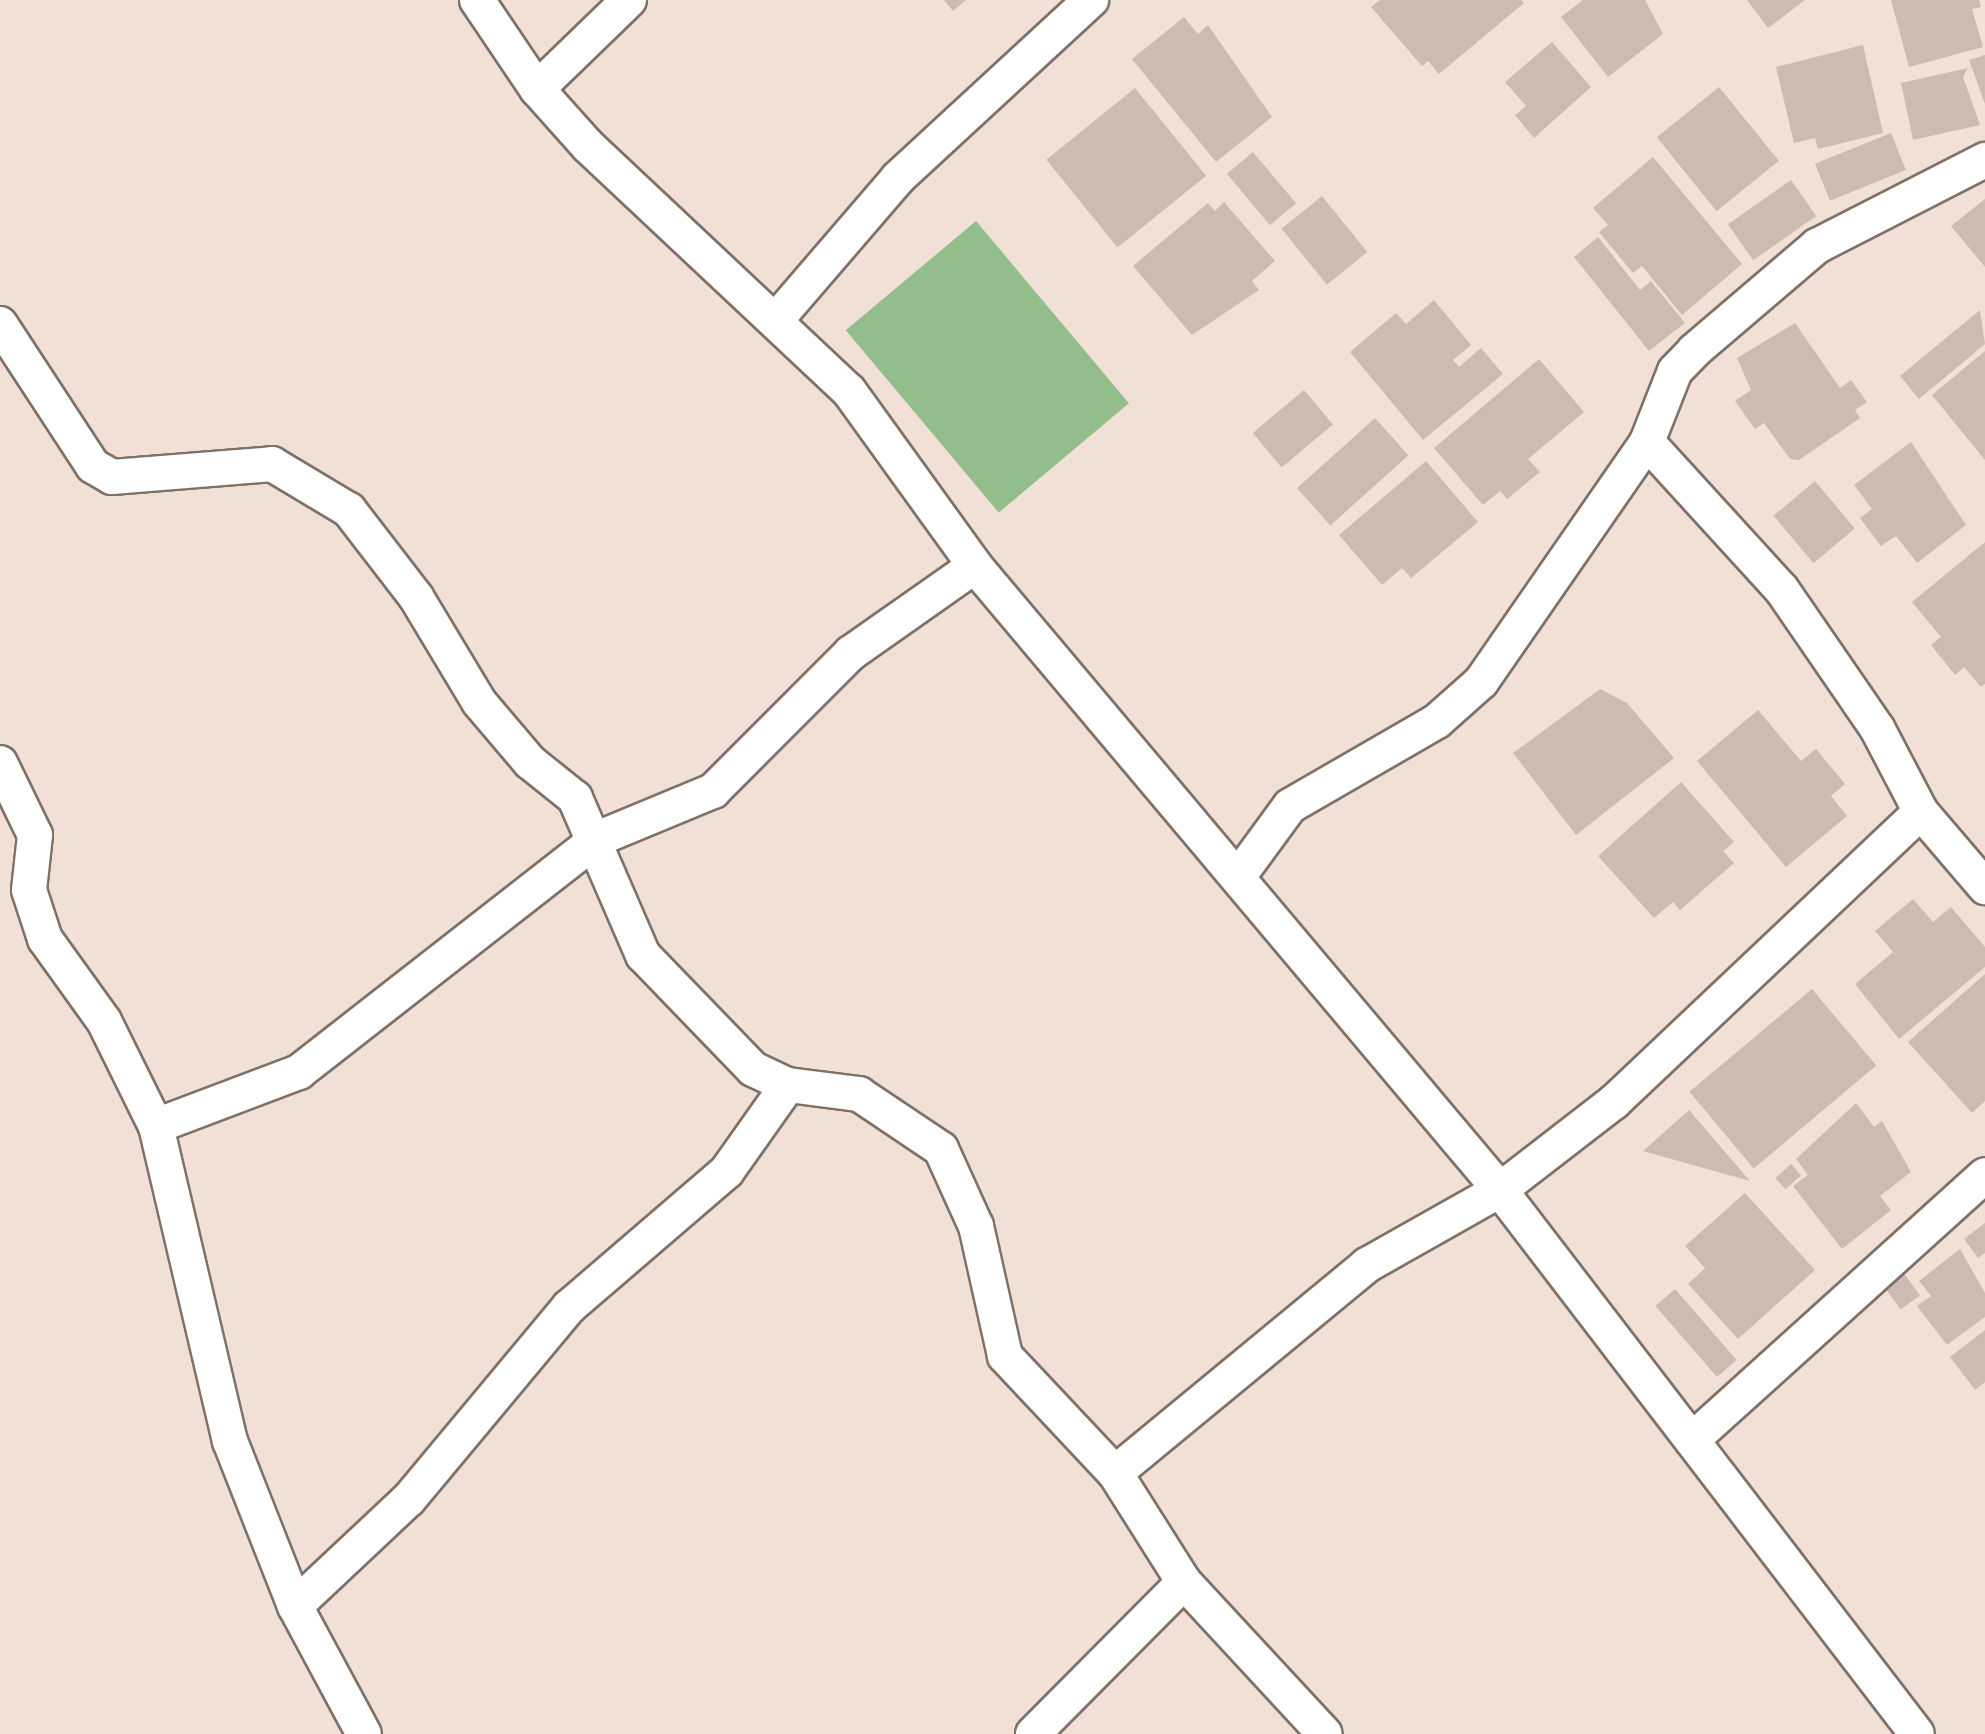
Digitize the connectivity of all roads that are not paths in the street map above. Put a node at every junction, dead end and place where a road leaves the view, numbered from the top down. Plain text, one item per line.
1 (477, 0) edge
2 (629, 0) edge
3 (1091, 0) edge
4 (537, 89) junction
5 (1985, 160) edge
6 (776, 320) junction
7 (0, 324) edge
8 (1647, 442) junction
9 (975, 566) junction
10 (0, 763) edge
11 (1921, 812) junction
12 (597, 839) junction
13 (1238, 877) junction
14 (1985, 887) edge
15 (788, 1085) junction
16 (156, 1126) junction
17 (1985, 1175) edge
18 (1500, 1190) junction
19 (1692, 1440) junction
20 (1115, 1473) junction
21 (1184, 1582) junction
22 (295, 1606) junction
23 (364, 1734) edge
24 (1033, 1734) edge
25 (1325, 1734) edge
26 (1917, 1734) edge

1 - 4 street
2 - 4 street
3 - 6 street
4 - 6 street
5 - 8 street
6 - 9 street
7 - 12 street
8 - 11 street
8 - 13 street
9 - 12 street
9 - 13 street
10 - 16 street
11 - 14 street
11 - 18 street
12 - 15 street
12 - 16 street
13 - 18 street
15 - 20 street
15 - 22 street
16 - 22 street
17 - 19 street
18 - 19 street
18 - 20 street
19 - 26 street
20 - 21 street
21 - 24 street
21 - 25 street
22 - 23 street

